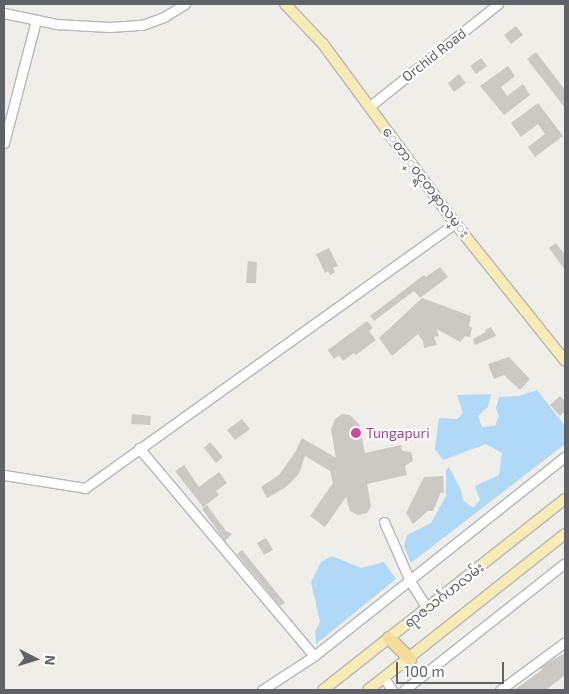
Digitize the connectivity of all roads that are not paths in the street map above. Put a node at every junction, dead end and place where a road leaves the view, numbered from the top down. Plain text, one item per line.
1 (185, 4) edge
2 (285, 4) edge
3 (498, 4) edge
4 (4, 13) edge
5 (36, 20) junction
6 (370, 106) junction
7 (4, 143) edge
8 (455, 223) junction
9 (565, 361) edge
10 (139, 448) junction
11 (565, 456) edge
12 (4, 475) edge
13 (565, 499) edge
14 (384, 522) dead end
15 (565, 534) edge
16 (565, 562) edge
17 (410, 581) junction
18 (428, 608) junction
19 (389, 638) junction
20 (565, 642) edge
21 (314, 656) junction
22 (410, 659) junction
23 (384, 678) junction
24 (262, 690) edge
25 (323, 690) edge
26 (368, 690) edge
27 (392, 690) edge
28 (404, 690) edge
29 (500, 690) edge

1 - 5 street
2 - 6 main road, ေတာ္၀င္ရတနာလမ္း
3 - 6 street, Orchid Road
4 - 5 street
5 - 7 street
6 - 8 main road, ေတာ္၀င္ရတနာလမ္း
8 - 9 main road, ေတာ္၀င္ရတနာလမ္း
8 - 10 street
10 - 12 street
10 - 21 street
11 - 17 street
13 - 18 main road, ရာဇသင်္ဂဟလမ်း
14 - 17 street
15 - 22 main road, ရာဇသင်္ဂဟလမ်း
16 - 28 street
17 - 18 street
17 - 21 street
18 - 19 main road, ရာဇသင်္ဂဟလမ်း
19 - 22 highway
19 - 25 main road, ရာဇသင်္ဂဟလမ်း
20 - 29 street
21 - 24 street
22 - 23 main road, ရာဇသင်္ဂဟလမ်း
23 - 26 main road, ရာဇသင်္ဂဟလမ်း
23 - 27 street

